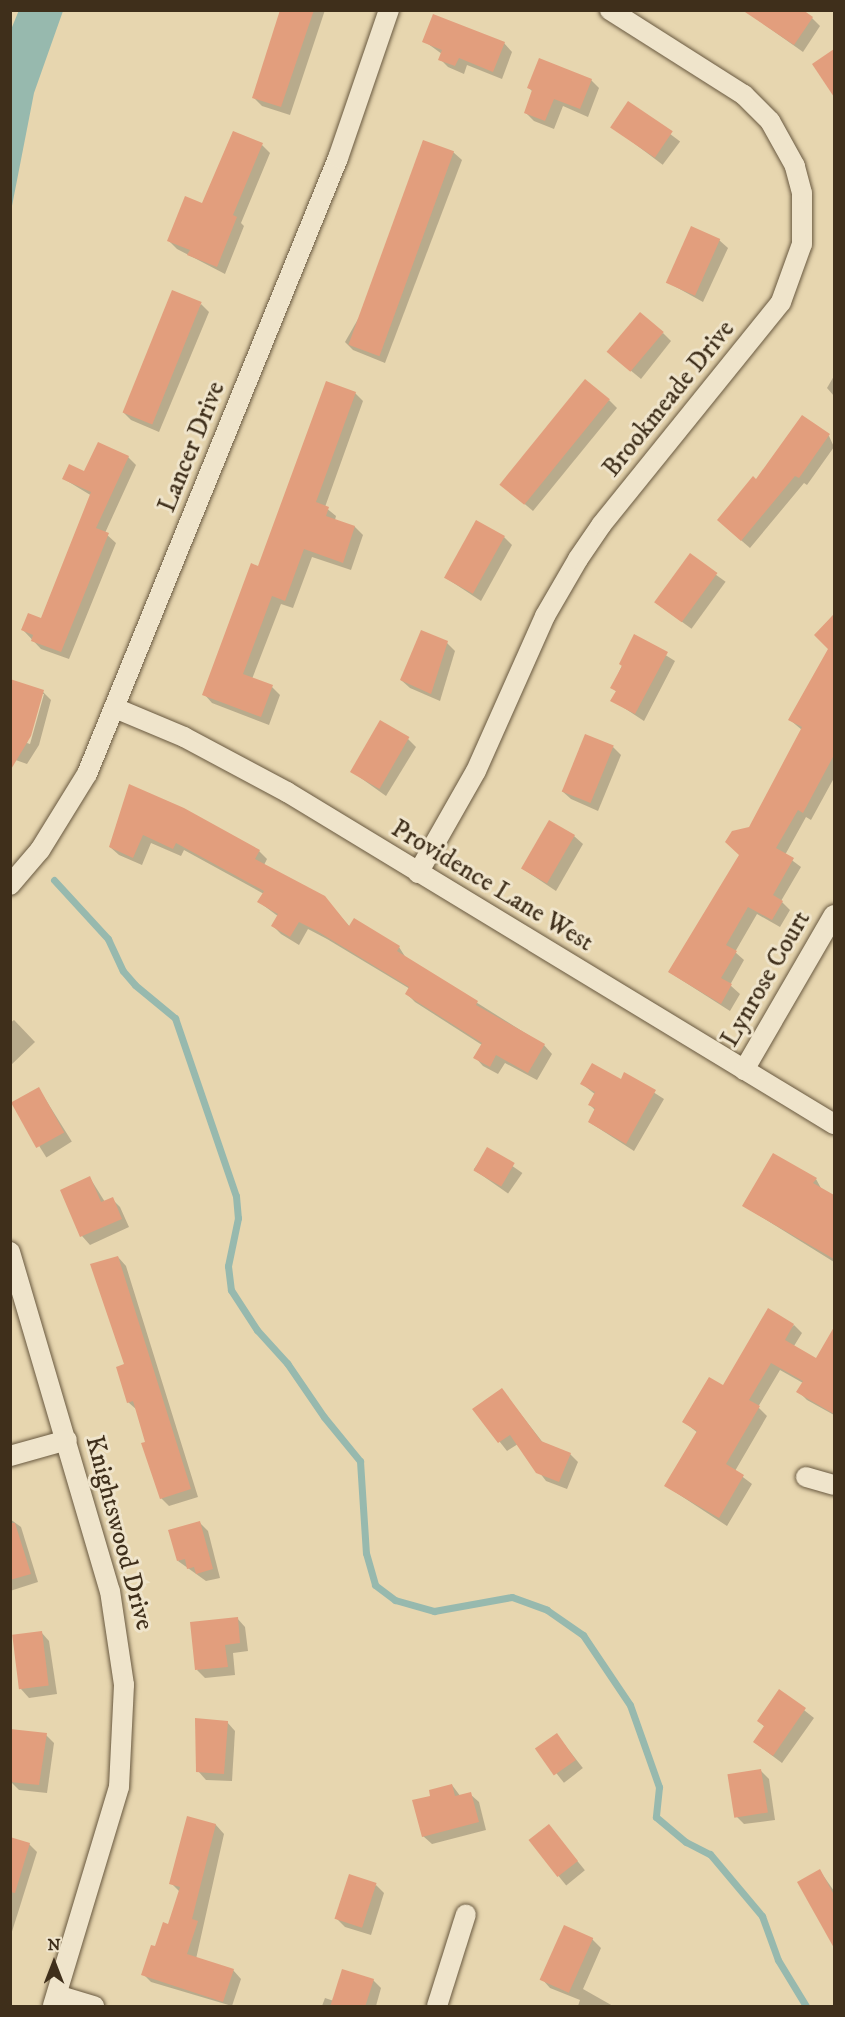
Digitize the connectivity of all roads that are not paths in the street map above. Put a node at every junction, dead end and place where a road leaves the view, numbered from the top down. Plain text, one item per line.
1 (389, 10) edge
2 (610, 10) edge
3 (115, 708) junction
4 (418, 873) junction
5 (10, 885) edge
6 (834, 915) edge
7 (744, 1070) junction
8 (834, 1124) edge
9 (10, 1252) edge
10 (67, 1440) junction
11 (10, 1456) edge
12 (806, 1477) dead end
13 (834, 1485) edge
14 (466, 1914) dead end
15 (55, 2001) edge
16 (94, 2007) edge
17 (437, 2007) edge

1 - 3 street, Lancer Drive
2 - 4 street, Brookmeade Drive
3 - 4 street, Providence Lane West
3 - 5 street, Lancer Drive
4 - 7 street, Providence Lane West
6 - 7 street, Lynrose Court
7 - 8 street, Providence Lane West
9 - 10 street, Knightswood Drive
10 - 11 street
10 - 15 street, Knightswood Drive
12 - 13 street
14 - 17 street
15 - 16 street

